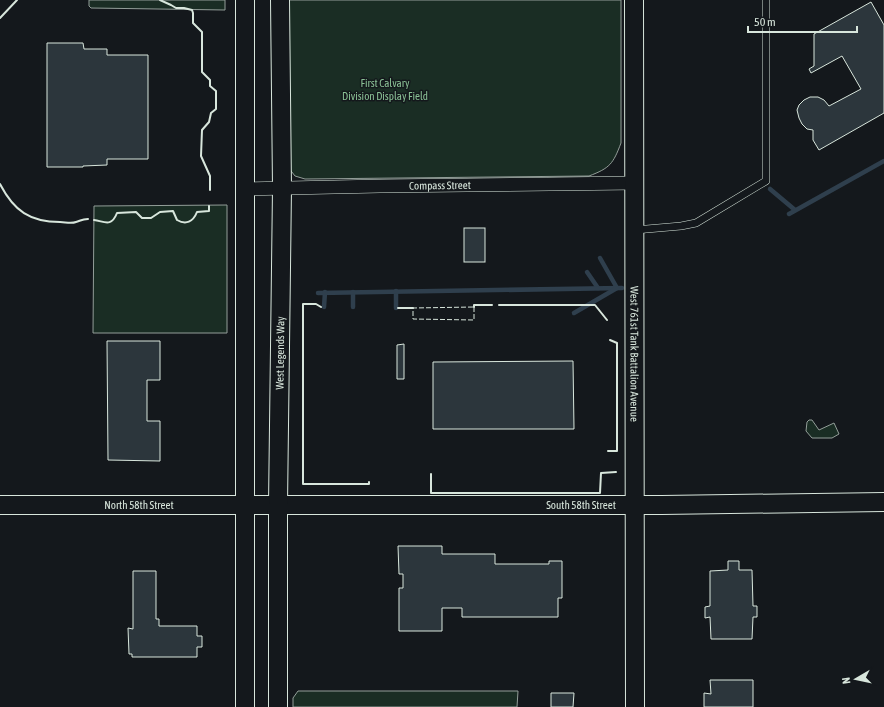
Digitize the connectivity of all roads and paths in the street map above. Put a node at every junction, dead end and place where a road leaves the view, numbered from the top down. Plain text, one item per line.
1 (245, 0) edge
2 (280, 0) edge
3 (634, 0) edge
4 (766, 0) edge
5 (634, 184) junction
6 (282, 188) junction
7 (246, 189) junction
8 (634, 230) junction
9 (884, 502) edge
10 (0, 505) edge
11 (245, 505) junction
12 (278, 505) junction
13 (635, 505) junction
14 (245, 707) edge
15 (278, 707) edge
16 (635, 707) edge

1 - 7 street
2 - 6 street, West Legends Way
3 - 5 street, West 761st Tank Battalion Avenue
4 - 8 lane
5 - 6 street, Compass Street
5 - 8 street, West 761st Tank Battalion Avenue
6 - 7 street, Compass Street
6 - 12 street, West Legends Way
7 - 11 street
8 - 13 street, West 761st Tank Battalion Avenue
9 - 13 street, South 58th Street
10 - 11 street, North 58th Street
11 - 12 street, North 58th Street
11 - 14 street
12 - 13 street, South 58th Street
12 - 15 street, West Legends Way
13 - 16 street, West 761st Tank Battalion Avenue

